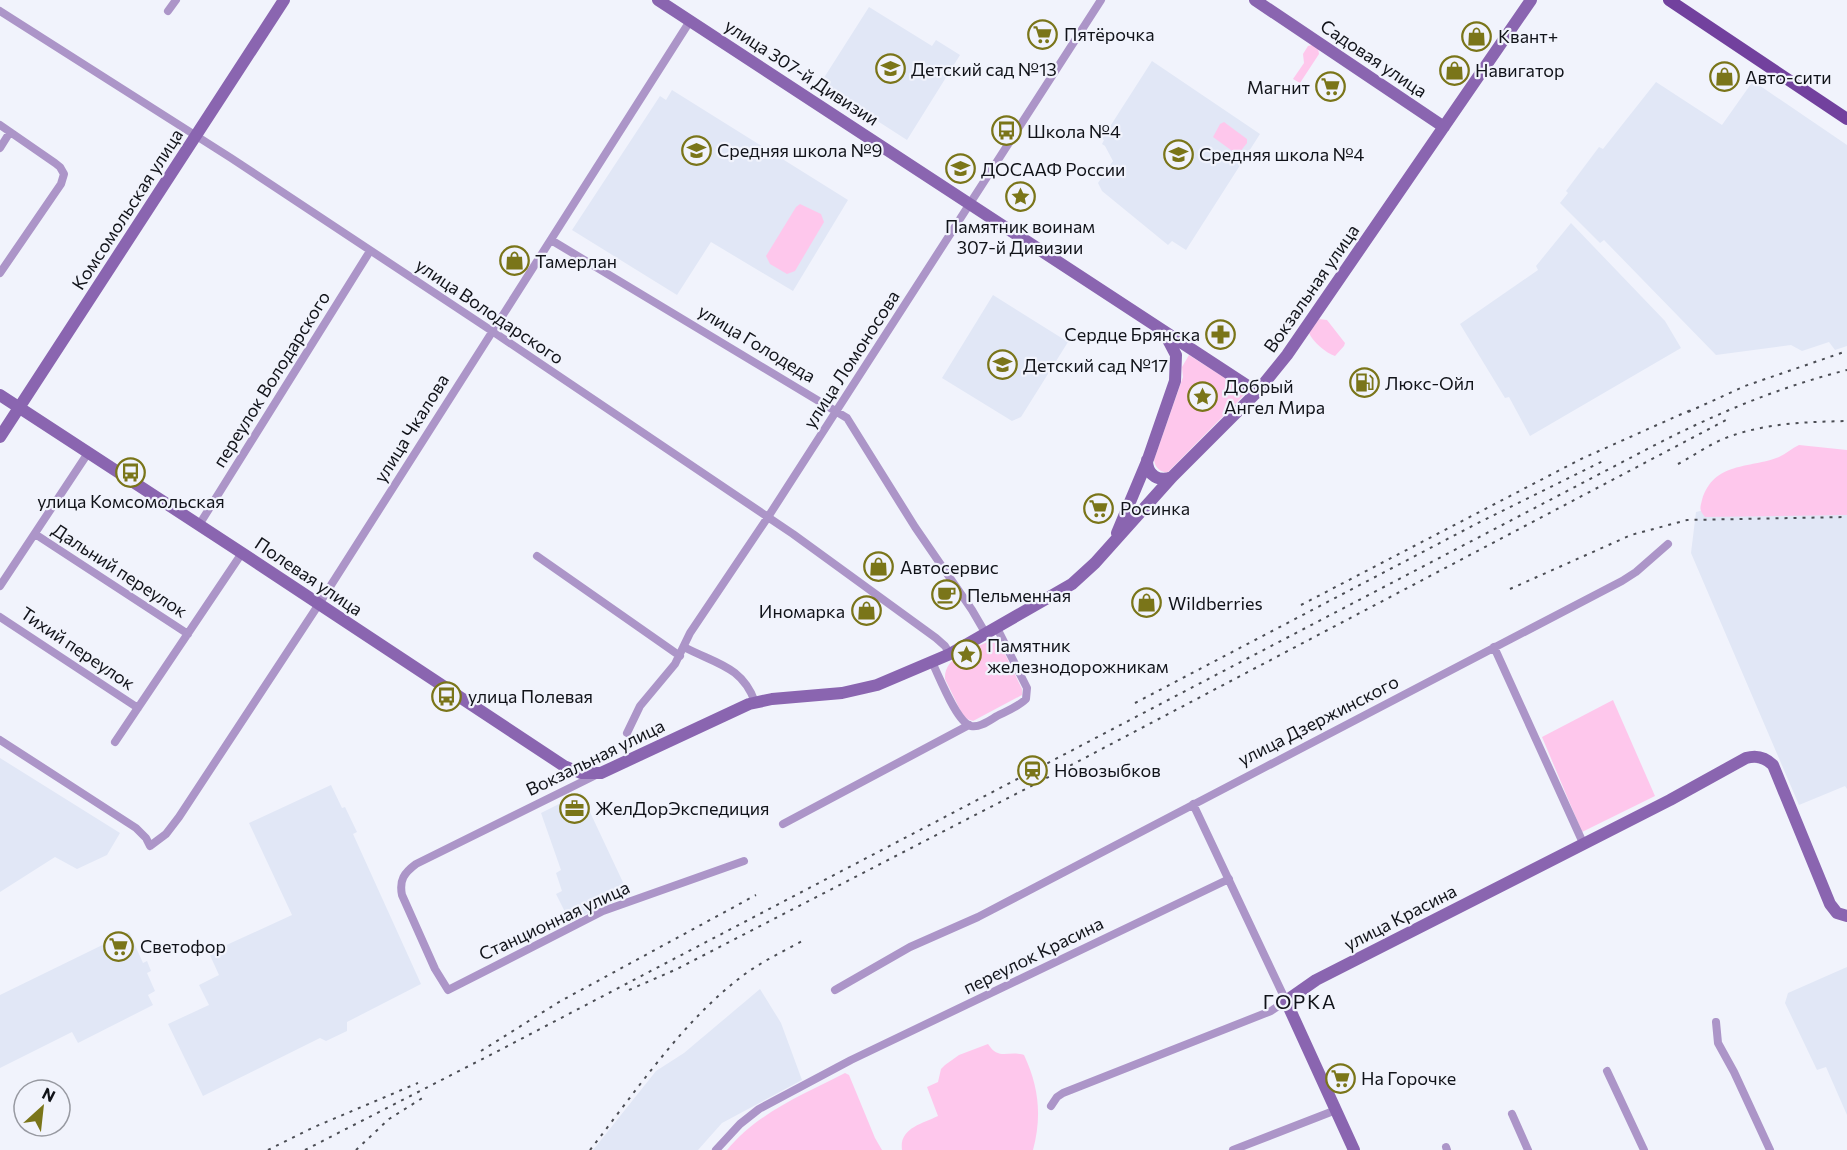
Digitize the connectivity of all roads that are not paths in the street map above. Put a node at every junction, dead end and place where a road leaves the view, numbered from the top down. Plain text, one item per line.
1 (176, 0) edge
2 (284, 0) edge
3 (658, 0) edge
4 (1101, 0) edge
5 (1255, 0) edge
6 (1531, 0) edge
7 (1669, 0) edge
8 (0, 11) edge
9 (168, 11) dead end
10 (690, 21) junction
11 (1847, 117) edge
12 (0, 125) edge
13 (1444, 127) junction
14 (10, 132) junction
15 (196, 136) junction
16 (0, 148) edge
17 (970, 204) junction
18 (551, 240) junction
19 (370, 251) junction
20 (0, 273) edge
21 (1156, 327) junction
22 (492, 332) junction
23 (1257, 392) junction
24 (0, 396) edge
25 (19, 408) junction
26 (837, 410) junction
27 (0, 437) edge
28 (88, 453) junction
29 (1148, 459) junction
30 (1172, 477) junction
31 (768, 517) junction
32 (199, 525) junction
33 (35, 534) junction
34 (1668, 544) dead end
35 (242, 553) junction
36 (1103, 554) junction
37 (537, 555) dead end
38 (0, 586) edge
39 (319, 604) junction
40 (0, 617) edge
41 (998, 628) junction
42 (188, 634) junction
43 (986, 634) junction
44 (684, 647) junction
45 (1494, 647) junction
46 (950, 654) junction
47 (680, 656) junction
48 (932, 662) junction
49 (755, 702) junction
50 (138, 708) junction
51 (969, 725) junction
52 (627, 734) dead end
53 (0, 740) edge
54 (115, 742) dead end
55 (564, 766) junction
56 (601, 773) junction
57 (566, 791) junction
58 (1193, 804) junction
59 (783, 824) dead end
60 (1584, 844) junction
61 (744, 861) dead end
62 (1229, 879) junction
63 (1847, 916) edge
64 (448, 990) joint
65 (835, 990) dead end
66 (1286, 1001) junction
67 (1716, 1022) dead end
68 (1607, 1071) dead end
69 (1051, 1106) dead end
70 (1336, 1110) junction
71 (1512, 1114) dead end
72 (716, 1150) edge
73 (1233, 1150) edge
74 (1354, 1150) edge
75 (1528, 1150) edge
76 (1644, 1150) edge
77 (1770, 1150) edge

1 - 9 street
2 - 15 street, Комсомольская улица
3 - 10 street, улица 307-й Дивизии
4 - 17 street, улица Ломоносова
5 - 13 street, Садовая улица
6 - 13 street, Вокзальная улица
7 - 11 main road
8 - 15 street, улица Володарского
10 - 17 street, улица 307-й Дивизии
10 - 18 street, улица Чкалова
12 - 14 street
13 - 23 street, Вокзальная улица
14 - 16 street
14 - 20 street
15 - 19 street, улица Володарского
15 - 25 street, Комсомольская улица
17 - 21 street, улица 307-й Дивизии
17 - 26 street, улица Ломоносова
18 - 22 street, улица Чкалова
18 - 26 street, улица Голодеда
19 - 22 street, улица Володарского
19 - 32 street, переулок Володарского
21 - 23 street, улица 307-й Дивизии
21 - 29 street
22 - 31 street, улица Володарского
22 - 39 street, улица Чкалова
23 - 30 street, Вокзальная улица
24 - 25 street, Полевая улица
25 - 27 street, Комсомольская улица
25 - 28 street, Полевая улица
26 - 31 street, улица Ломоносова
26 - 43 street, улица Голодеда
28 - 32 street, Полевая улица
28 - 33 street
29 - 30 street
29 - 36 street
30 - 36 street, Вокзальная улица
31 - 44 street, улица Ломоносова
31 - 46 street, улица Володарского
32 - 35 street, Полевая улица
33 - 38 street
33 - 42 street, Дальний переулок
34 - 45 street, улица Дзержинского
35 - 39 street, Полевая улица
35 - 42 street, Дальний переулок
36 - 41 street, Вокзальная улица
37 - 47 street
39 - 53 street, улица Чкалова
39 - 55 street, Полевая улица
40 - 50 street, Тихий переулок
41 - 43 street, Вокзальная улица
41 - 51 street
42 - 50 street, Дальний переулок
43 - 46 street, Вокзальная улица
44 - 47 street, улица Ломоносова
44 - 49 street
45 - 58 street, улица Дзержинского
45 - 60 street
46 - 48 street, Вокзальная улица
47 - 52 street, улица Ломоносова
48 - 49 street, Вокзальная улица
48 - 51 street
49 - 56 street, Вокзальная улица
50 - 54 street, Дальний переулок
51 - 59 street
55 - 56 street, Полевая улица
55 - 57 street
56 - 57 street, Вокзальная улица
57 - 64 street, Вокзальная улица
58 - 62 street
58 - 65 street, улица Дзержинского
60 - 63 street, улица Красина
60 - 66 street, улица Красина
61 - 64 street, Станционная улица
62 - 66 street
62 - 72 street, переулок Красина
66 - 69 street, улица Красина
66 - 70 street
67 - 77 street
68 - 76 street
70 - 73 street
70 - 74 street
71 - 75 street

